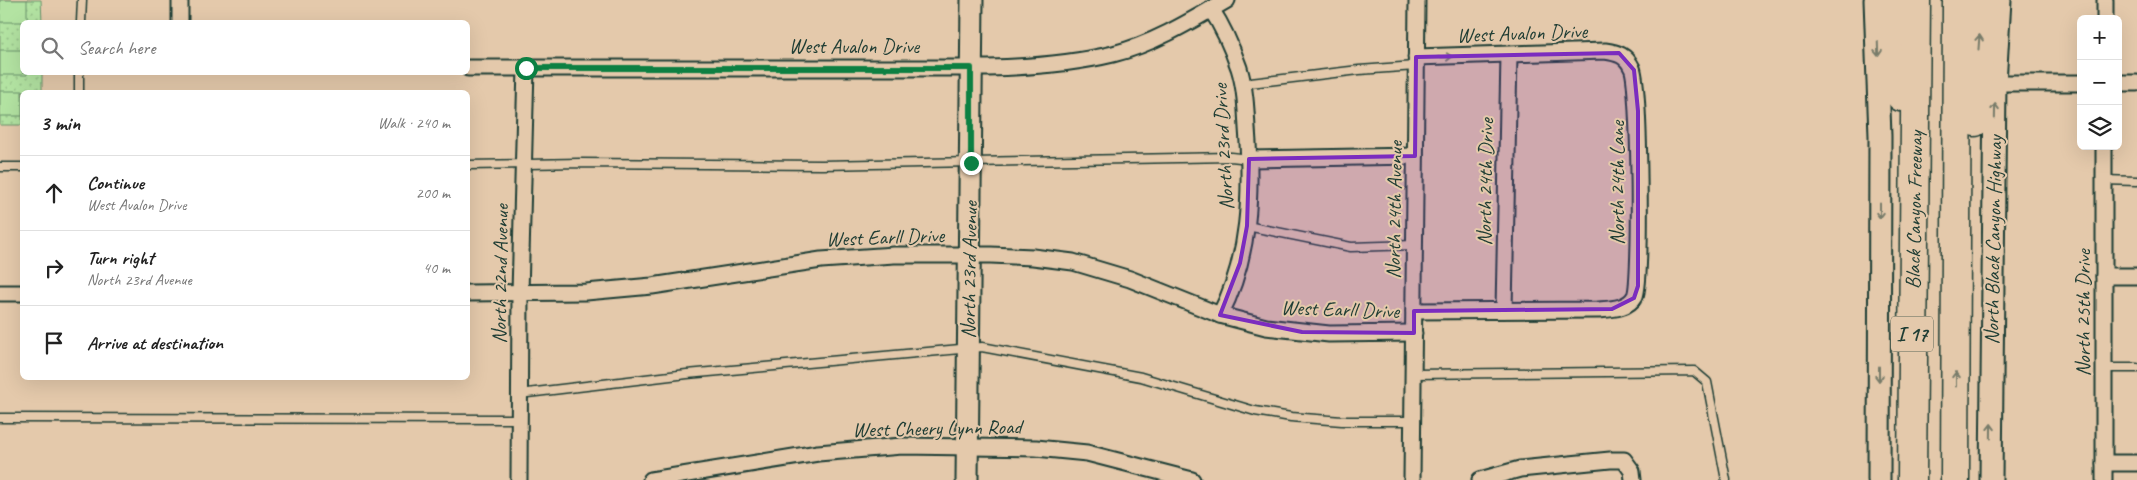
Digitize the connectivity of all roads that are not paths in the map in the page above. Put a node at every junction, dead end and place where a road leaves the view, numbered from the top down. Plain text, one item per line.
1 (82, 0) edge
2 (180, 0) edge
3 (972, 0) edge
4 (1227, 0) edge
5 (1417, 0) edge
6 (1876, 0) edge
7 (1890, 0) edge
8 (1916, 0) edge
9 (1932, 0) edge
10 (1957, 0) edge
11 (1982, 0) edge
12 (2000, 0) edge
13 (2105, 0) edge
14 (1211, 9) junction
15 (2105, 15) edge
16 (81, 20) edge
17 (180, 20) edge
18 (1509, 55) junction
19 (1627, 58) joint
20 (1416, 62) junction
21 (470, 68) edge
22 (526, 68) junction
23 (971, 68) junction
24 (79, 75) edge
25 (1995, 83) junction
26 (2077, 83) edge
27 (2122, 83) edge
28 (2137, 83) edge
29 (1242, 84) junction
30 (79, 90) edge
31 (2104, 150) edge
32 (1416, 156) junction
33 (1249, 159) junction
34 (971, 163) junction
35 (523, 164) junction
36 (470, 165) edge
37 (0, 167) edge
38 (20, 167) edge
39 (2103, 180) junction
40 (2137, 180) edge
41 (1913, 188) junction
42 (1248, 226) junction
43 (1957, 229) junction
44 (1415, 245) junction
45 (970, 255) junction
46 (2104, 276) junction
47 (2137, 276) edge
48 (0, 293) edge
49 (20, 293) edge
50 (470, 293) edge
51 (520, 293) junction
52 (1625, 306) joint
53 (1504, 310) junction
54 (1414, 311) junction
55 (1220, 315) junction
56 (1414, 332) junction
57 (968, 348) junction
58 (2104, 368) junction
59 (2137, 368) edge
60 (1413, 374) junction
61 (519, 394) junction
62 (0, 418) edge
63 (519, 419) junction
64 (1413, 421) junction
65 (967, 447) junction
66 (2104, 463) junction
67 (2137, 463) edge
68 (519, 480) edge
69 (651, 480) edge
70 (967, 480) edge
71 (1192, 480) edge
72 (1412, 480) edge
73 (1480, 480) edge
74 (1633, 480) edge
75 (1726, 480) edge
76 (1879, 480) edge
77 (1912, 480) edge
78 (1929, 480) edge
79 (1955, 480) edge
80 (1991, 480) edge
81 (2104, 480) edge

1 - 16 lane
2 - 17 street
3 - 23 main road, North 23rd Avenue
4 - 14 street, West Avalon Drive
5 - 20 street, North 24th Avenue
6 -> 76 main road
7 - 41 highway
8 - 41 highway, Black Canyon Freeway / I 17
9 - 78 highway
10 - 43 highway, Black Canyon Freeway / I 17
43 -> 11 highway
12 - 25 main road, North Black Canyon Highway
13 - 15 street
14 - 23 street, West Avalon Drive
14 - 29 street, North 23rd Drive
18 - 19 street, West Avalon Drive
20 -> 18 street, West Avalon Drive
18 - 53 street, North 24th Drive
19 - 52 street, North 24th Lane
20 - 29 lane
20 - 32 street, North 24th Avenue
21 - 22 street, West Avalon Drive
22 - 23 street, West Avalon Drive
22 - 35 street, North 22nd Avenue
23 - 34 main road, North 23rd Avenue
24 - 30 lane
25 - 26 street
80 -> 25 main road, North Black Canyon Highway
27 - 28 street
29 - 33 street, North 23rd Drive
31 - 39 street, North 25th Drive
32 - 33 street
32 - 44 street, North 24th Avenue
33 - 34 lane
33 - 42 street, North 23rd Drive
34 - 35 lane
34 - 45 main road, North 23rd Avenue
35 - 36 lane
35 - 51 street, North 22nd Avenue
37 - 38 lane
39 - 40 lane
39 - 46 street, North 25th Drive
41 - 77 highway, Black Canyon Freeway / I 17
42 - 44 lane
42 - 55 street, North 23rd Drive
79 -> 43 highway, Black Canyon Freeway / I 17
44 - 54 street, North 24th Avenue
45 - 51 street, West Earll Drive
45 - 55 street, West Earll Drive
45 - 57 main road, North 23rd Avenue
46 - 47 street
46 - 58 street, North 25th Drive
48 - 49 street
50 - 51 street, West Earll Drive
51 - 61 street, North 22nd Avenue
52 - 53 street, West Earll Drive
53 - 54 street, West Earll Drive
54 - 56 street, North 24th Avenue
55 - 56 street, West Earll Drive
56 - 60 street, North 24th Avenue
57 - 61 lane
57 - 64 lane
57 - 65 main road, North 23rd Avenue
58 - 59 lane
58 - 66 street, North 25th Drive
60 - 64 street, North 24th Avenue
60 - 75 lane
61 - 63 street, North 22nd Avenue
62 - 63 lane
63 - 68 street, North 22nd Avenue
64 - 72 street, North 24th Avenue
65 - 69 street, West Cheery Lynn Road
65 - 70 main road, North 23rd Avenue
65 - 71 street, West Cheery Lynn Road
66 - 67 street
66 - 81 street, North 25th Drive
73 - 74 street

